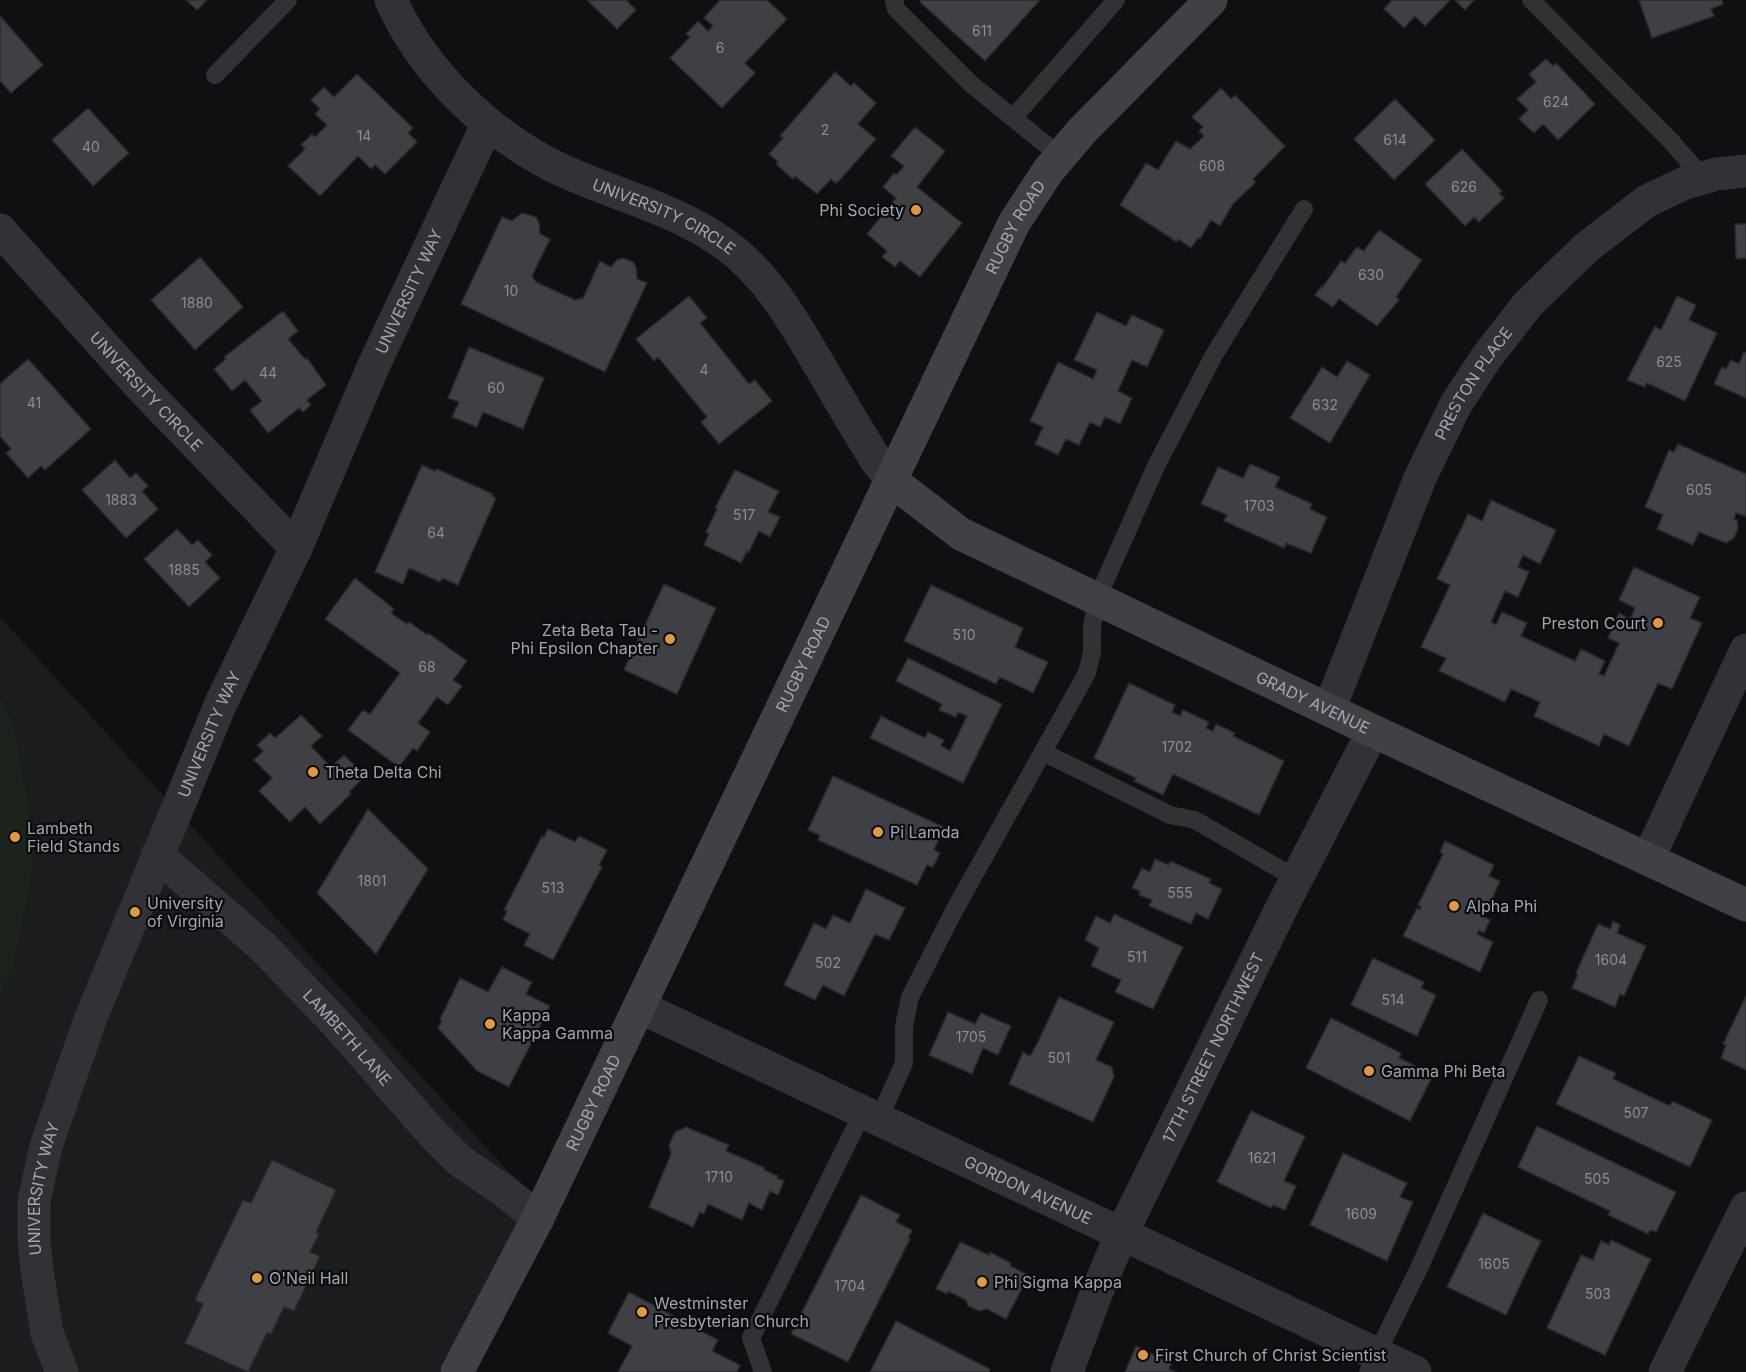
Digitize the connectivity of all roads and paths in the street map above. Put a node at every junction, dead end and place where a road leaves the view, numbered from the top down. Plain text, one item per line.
1 (288, 0) edge
2 (391, 0) edge
3 (894, 0) edge
4 (1116, 0) edge
5 (1211, 0) edge
6 (1531, 0) edge
7 (215, 75) dead end
8 (1013, 118) junction
9 (488, 123) junction
10 (1060, 156) junction
11 (1746, 171) edge
12 (1703, 178) junction
13 (1304, 209) dead end
14 (0, 230) edge
15 (892, 481) junction
16 (296, 548) junction
17 (1097, 599) junction
18 (1746, 650) edge
19 (1736, 695) edge
20 (1329, 710) junction
21 (1373, 731) junction
22 (1043, 752) junction
23 (157, 855) junction
24 (1648, 859) junction
25 (1297, 879) junction
26 (1746, 905) edge
27 (1539, 1000) dead end
28 (640, 1007) junction
29 (871, 1116) junction
30 (1746, 1208) edge
31 (538, 1218) junction
32 (1121, 1235) junction
33 (1372, 1363) edge
34 (62, 1372) edge
35 (457, 1372) edge
36 (763, 1372) edge
37 (1067, 1372) edge
38 (1415, 1372) edge
39 (1665, 1372) edge

1 - 7 lane
2 - 9 street, UNIVERSITY CIRCLE
3 - 8 lane
4 - 8 lane
5 - 10 main road, RUGBY ROAD
6 - 12 lane
8 - 10 lane
9 - 15 street, UNIVERSITY CIRCLE
9 - 16 street, UNIVERSITY WAY
10 - 15 main road, RUGBY ROAD
11 - 12 street, PRESTON PLACE
12 - 20 street, PRESTON PLACE
13 - 17 lane
14 - 16 street, UNIVERSITY CIRCLE
15 - 17 main road, GRADY AVENUE
15 - 28 main road, RUGBY ROAD
16 - 23 street, UNIVERSITY WAY
17 - 20 main road, GRADY AVENUE
17 - 22 lane
18 - 19 street
19 - 24 street
20 - 21 main road, GRADY AVENUE
21 - 24 main road, GRADY AVENUE
21 - 25 street, 17TH STREET NORTHWEST
22 - 25 lane
22 - 29 lane
23 - 31 street, LAMBETH LANE
23 - 34 street, UNIVERSITY WAY
24 - 26 main road, GRADY AVENUE
25 - 32 street, 17TH STREET NORTHWEST
27 - 33 lane
28 - 29 street, GORDON AVENUE
28 - 31 main road, RUGBY ROAD
29 - 32 street, GORDON AVENUE
29 - 36 lane
30 - 39 street
31 - 35 main road, RUGBY ROAD
32 - 33 street, GORDON AVENUE
32 - 37 street, 17TH STREET NORTHWEST
33 - 38 street, GORDON AVENUE

